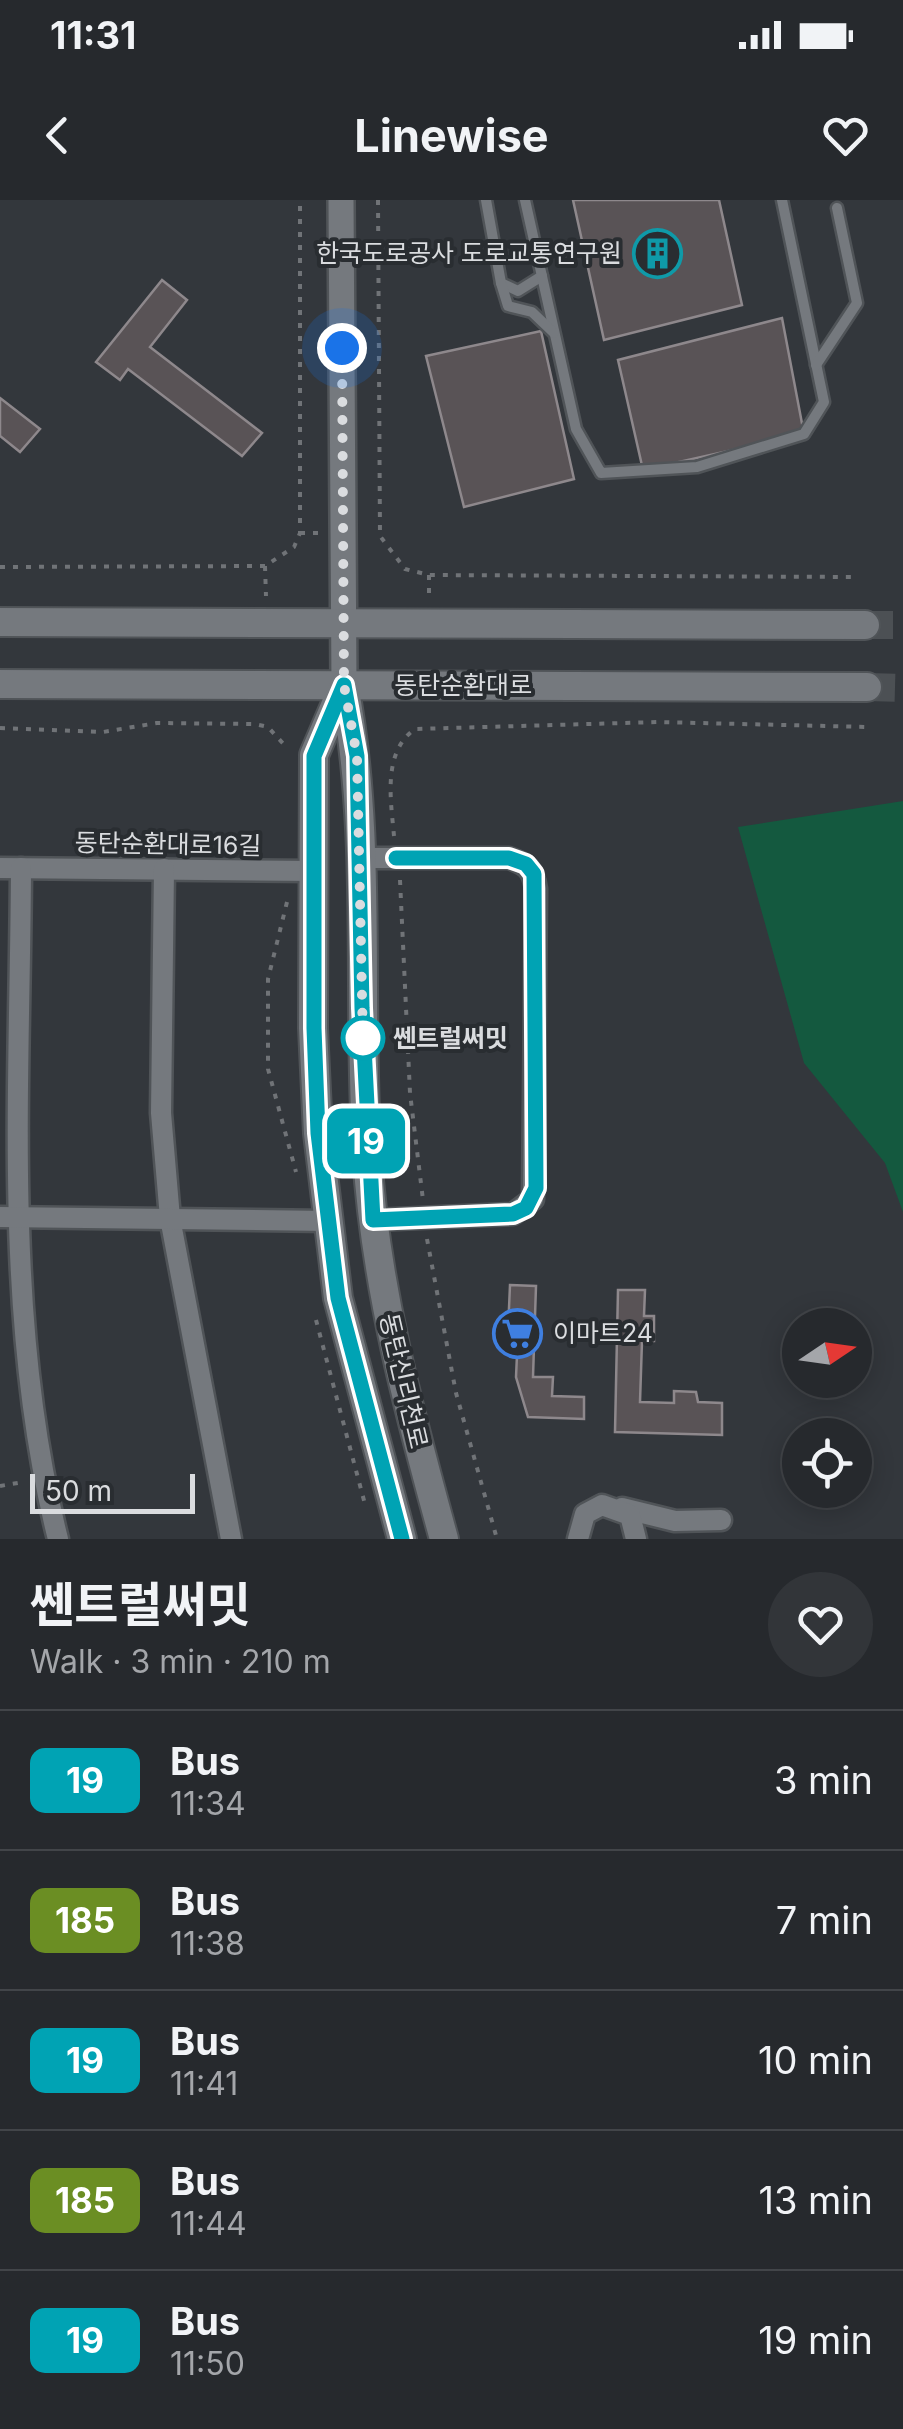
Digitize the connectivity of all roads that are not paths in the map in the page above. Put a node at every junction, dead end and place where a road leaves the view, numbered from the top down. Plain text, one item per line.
1 (341, 200) edge
2 (486, 200) edge
3 (525, 200) edge
4 (782, 200) edge
5 (836, 208) dead end
6 (542, 276) junction
7 (501, 283) junction
8 (555, 334) junction
9 (816, 365) junction
10 (0, 622) edge
11 (345, 623) junction
12 (865, 625) tunnel mouth
13 (0, 684) edge
14 (344, 685) junction
15 (867, 687) tunnel mouth
16 (358, 858) junction
17 (11, 868) edge
18 (164, 870) junction
19 (313, 871) junction
20 (10, 1217) edge
21 (170, 1218) junction
22 (373, 1220) junction
23 (328, 1221) junction
24 (622, 1508) junction
25 (721, 1520) dead end
26 (675, 1521) junction
27 (58, 1539) edge
28 (231, 1539) edge
29 (402, 1539) edge
30 (444, 1539) edge
31 (578, 1539) edge
32 (638, 1539) edge

1 - 11 street
2 - 7 lane
3 - 6 lane
4 - 9 lane
5 - 9 lane
6 - 7 lane
6 - 8 lane
7 - 8 lane
8 - 9 lane
10 - 11 main road
11 - 12 main road
11 - 14 street
13 - 14 main road, 동탄순환대로
14 - 15 main road, 동탄순환대로
14 - 16 main road, 동탄신리천로
14 - 19 main road, 동탄신리천로
16 - 22 main road, 동탄신리천로
16 - 22 street
17 - 18 street, 동탄순환대로16길
17 - 20 street, 동탄순환대로16길
18 - 19 street, 동탄순환대로16길
18 - 21 street
19 - 23 main road, 동탄신리천로
20 - 21 street
20 - 27 street, 동탄순환대로16길
21 - 23 street
21 - 28 street
22 - 30 main road, 동탄신리천로
23 - 29 main road, 동탄신리천로
24 - 26 street
24 - 31 street
24 - 32 street
25 - 26 street
26 - 32 street

